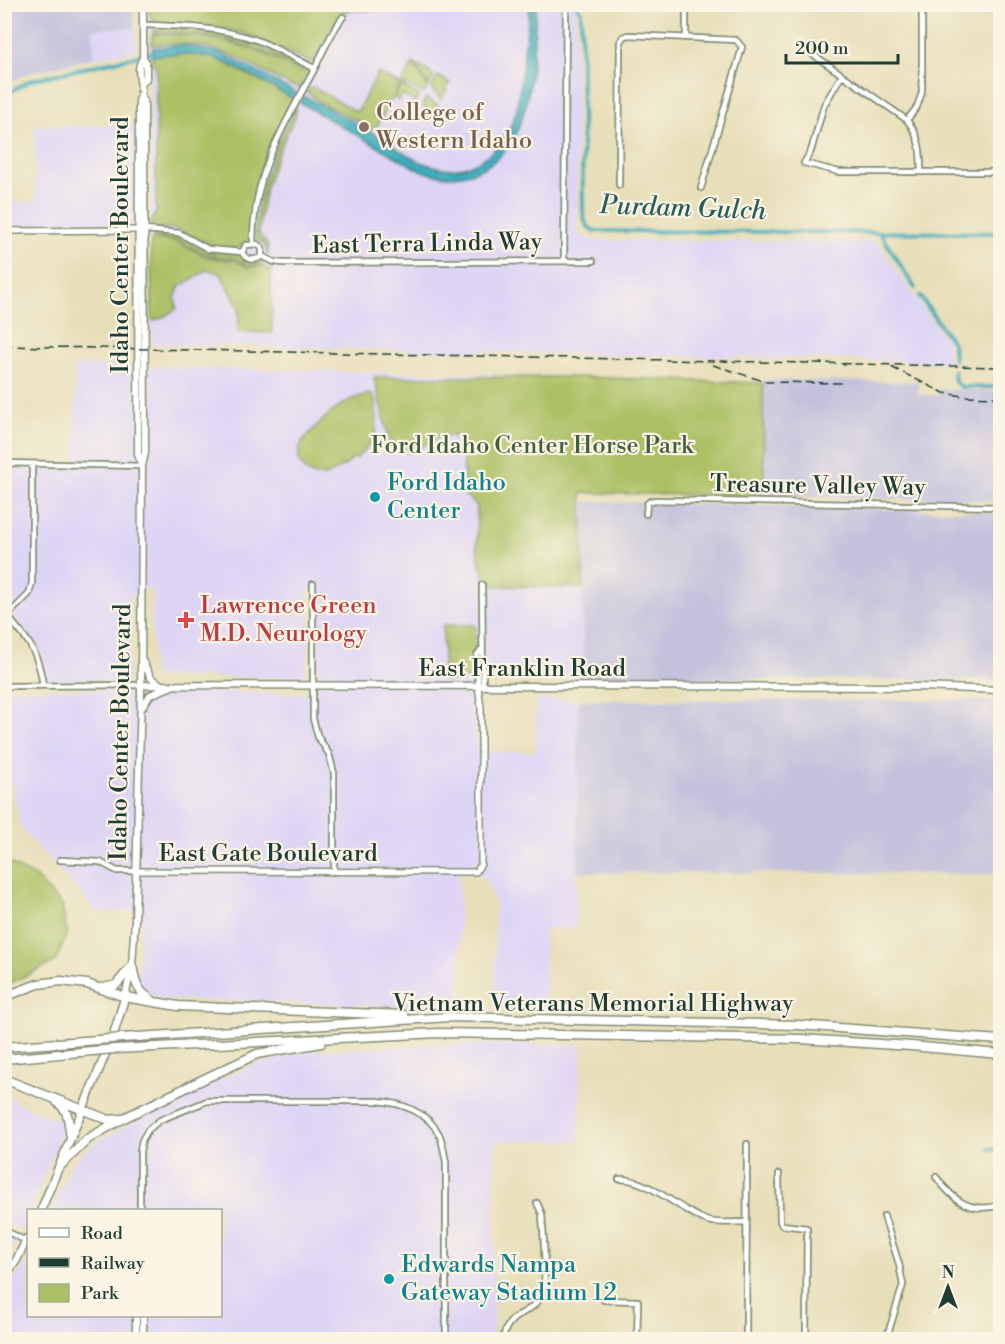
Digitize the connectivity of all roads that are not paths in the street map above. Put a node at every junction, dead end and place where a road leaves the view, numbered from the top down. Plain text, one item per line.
1 (143, 4) edge
2 (566, 4) edge
3 (686, 4) edge
4 (922, 4) edge
5 (343, 17) dead end
6 (143, 25) junction
7 (686, 37) junction
8 (802, 49) dead end
9 (314, 68) junction
10 (842, 75) junction
11 (907, 120) junction
12 (921, 172) junction
13 (1000, 172) edge
14 (619, 185) dead end
15 (701, 188) dead end
16 (141, 230) junction
17 (4, 231) edge
18 (253, 243) junction
19 (242, 252) junction
20 (262, 256) junction
21 (564, 261) junction
22 (593, 261) dead end
23 (4, 463) edge
24 (32, 464) junction
25 (142, 466) junction
26 (1000, 507) edge
27 (646, 514) dead end
28 (313, 584) dead end
29 (482, 585) dead end
30 (6, 614) edge
31 (141, 656) junction
32 (43, 685) junction
33 (141, 685) junction
34 (163, 685) junction
35 (173, 685) junction
36 (312, 685) junction
37 (4, 686) edge
38 (480, 689) junction
39 (1000, 690) edge
40 (140, 710) junction
41 (60, 860) dead end
42 (136, 871) junction
43 (334, 872) junction
44 (132, 966) junction
45 (99, 987) junction
46 (4, 997) edge
47 (125, 997) junction
48 (160, 1004) junction
49 (450, 1017) junction
50 (363, 1036) junction
51 (1000, 1040) edge
52 (4, 1047) edge
53 (1000, 1054) edge
54 (4, 1059) edge
55 (4, 1078) edge
56 (50, 1097) junction
57 (82, 1110) junction
58 (124, 1118) junction
59 (71, 1137) junction
60 (747, 1144) dead end
61 (59, 1167) junction
62 (779, 1174) dead end
63 (936, 1177) dead end
64 (620, 1179) dead end
65 (537, 1203) dead end
66 (1000, 1205) edge
67 (41, 1209) edge
68 (140, 1209) edge
69 (884, 1216) dead end
70 (746, 1222) junction
71 (4, 1230) edge
72 (27, 1240) edge
73 (27, 1242) edge
74 (4, 1277) edge
75 (604, 1300) dead end
76 (136, 1317) edge
77 (143, 1317) edge
78 (136, 1340) edge
79 (143, 1340) edge
80 (446, 1340) edge
81 (503, 1340) edge
82 (637, 1340) edge
83 (746, 1340) edge
84 (806, 1340) edge
85 (886, 1340) edge

1 - 6 main road, Idaho Center Boulevard
2 - 21 street
3 - 7 street
4 - 11 street
5 - 9 street
6 - 9 street
6 - 16 main road, Idaho Center Boulevard
7 - 14 street
7 - 15 street
8 - 10 street
9 - 18 street
10 - 11 street
10 - 12 street
11 - 12 street
12 - 13 street
16 - 17 street
16 - 19 street
16 - 25 main road, Idaho Center Boulevard
18 - 19 street
18 - 20 street
19 - 20 street
20 - 21 street, East Terra Linda Way
21 - 22 street, East Terra Linda Way
23 - 24 street
24 - 25 street
24 - 30 street
25 - 31 main road, Idaho Center Boulevard
26 - 27 street, Treasure Valley Way
28 - 36 street
29 - 38 street
30 - 32 street
31 - 33 main road, Idaho Center Boulevard
31 - 34 main road
32 - 33 street, East Franklin Road
32 - 37 street, East Franklin Road
33 - 34 main road, East Franklin Road
33 - 40 main road, Idaho Center Boulevard
34 - 35 main road, East Franklin Road
35 - 36 main road, East Franklin Road
35 - 40 main road
36 - 38 main road, East Franklin Road
36 - 43 street
38 - 39 main road, East Franklin Road
38 - 43 street, East Gate Boulevard
40 - 42 main road, Idaho Center Boulevard
41 - 42 street, East Gate Boulevard
42 - 43 street, East Gate Boulevard
42 - 44 main road, Idaho Center Boulevard
44 - 45 highway
44 - 47 main road, Idaho Center Boulevard
44 - 48 highway
45 - 46 highway
45 - 47 highway
47 - 48 highway
47 - 57 main road
48 - 49 highway
49 - 51 highway, Vietnam Veterans Memorial Highway
49 - 52 highway, Vietnam Veterans Memorial Highway, bridge
50 - 53 highway, Vietnam Veterans Memorial Highway
50 - 54 highway, Vietnam Veterans Memorial Highway, bridge
50 - 58 highway
55 - 56 highway
56 - 57 highway
56 - 59 highway
57 - 58 highway
57 - 59 main road
58 - 61 highway
59 - 61 main road
60 - 70 street
61 - 67 main road
62 - 84 street
63 - 66 street
64 - 70 street
65 - 81 street
68 - 80 street
69 - 85 street
70 - 83 street
71 - 72 street
73 - 74 main road
75 - 82 street
76 - 78 main road
77 - 79 main road

